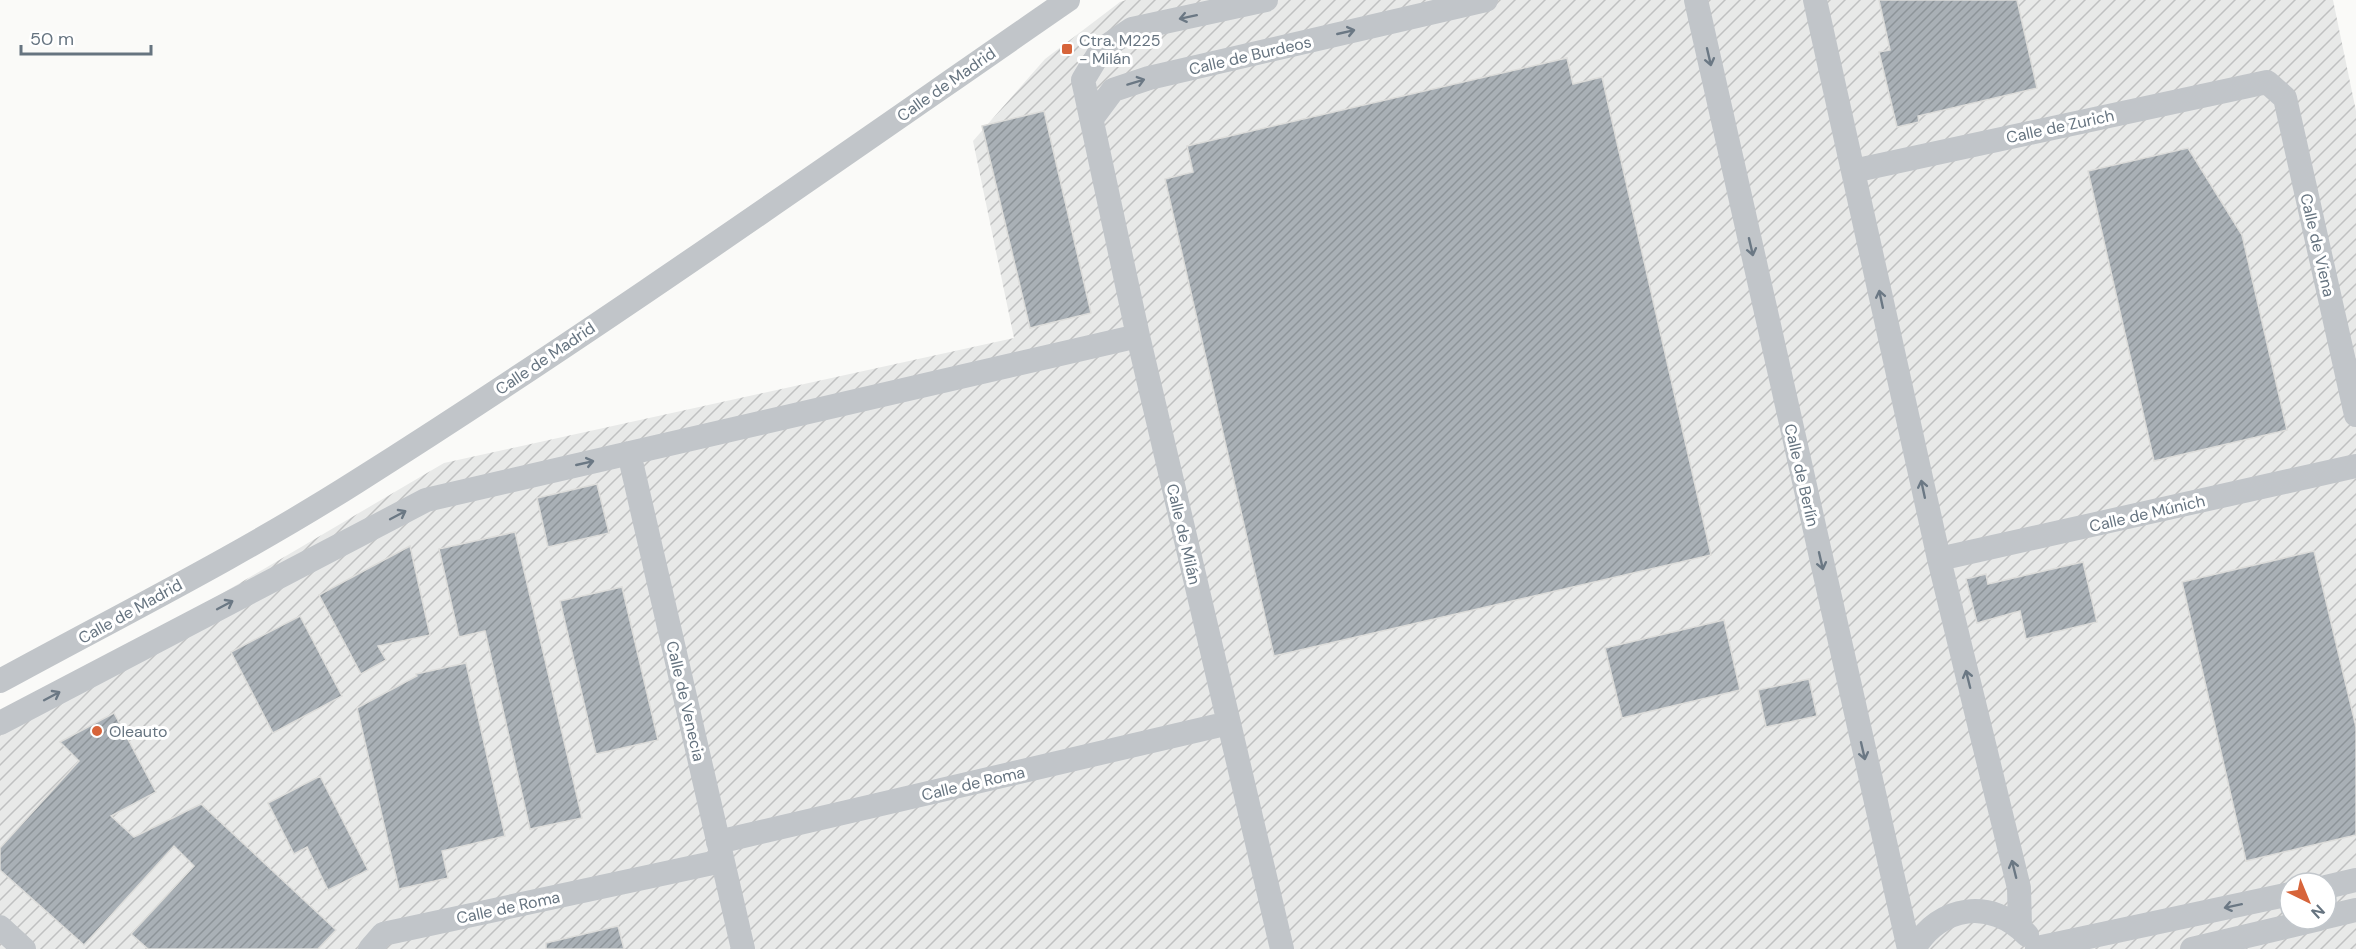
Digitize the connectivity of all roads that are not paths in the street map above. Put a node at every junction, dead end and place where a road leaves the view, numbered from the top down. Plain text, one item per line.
1 (1068, 0) edge
2 (1266, 0) edge
3 (1486, 0) edge
4 (1696, 0) edge
5 (1815, 0) edge
6 (2267, 82) joint
7 (1093, 117) junction
8 (1853, 171) junction
9 (1138, 336) junction
10 (2356, 415) edge
11 (629, 453) junction
12 (2356, 466) edge
13 (1939, 559) junction
14 (0, 681) edge
15 (0, 723) edge
16 (1229, 723) junction
17 (720, 852) junction
18 (2356, 880) edge
19 (2338, 884) edge
20 (2278, 897) edge
21 (2356, 910) edge
22 (2338, 914) edge
23 (2020, 926) junction
24 (0, 927) edge
25 (2278, 929) edge
26 (24, 949) edge
27 (369, 949) edge
28 (743, 949) edge
29 (1282, 949) edge
30 (1909, 949) edge
31 (1914, 949) edge
32 (2037, 949) edge
33 (2192, 949) edge

1 - 14 street, Calle de Madrid
2 -> 7 street
7 -> 3 street, Calle de Burdeos
4 -> 30 street, Calle de Berlín
5 - 8 street
6 - 8 street, Calle de Zurich
6 - 10 street, Calle de Viena
7 - 9 street, Calle de Milán
13 -> 8 street
9 - 11 street
9 - 16 street, Calle de Milán
15 -> 11 street
11 - 17 street, Calle de Venecia
12 - 13 street, Calle de Múnich
23 -> 13 street
16 - 17 street, Calle de Roma
16 - 29 street, Calle de Milán
17 - 27 street, Calle de Roma
17 - 28 street, Calle de Venecia
18 - 19 street
20 -> 32 street
21 - 22 street
23 - 31 street
23 - 32 street
24 - 26 street
25 - 33 street

